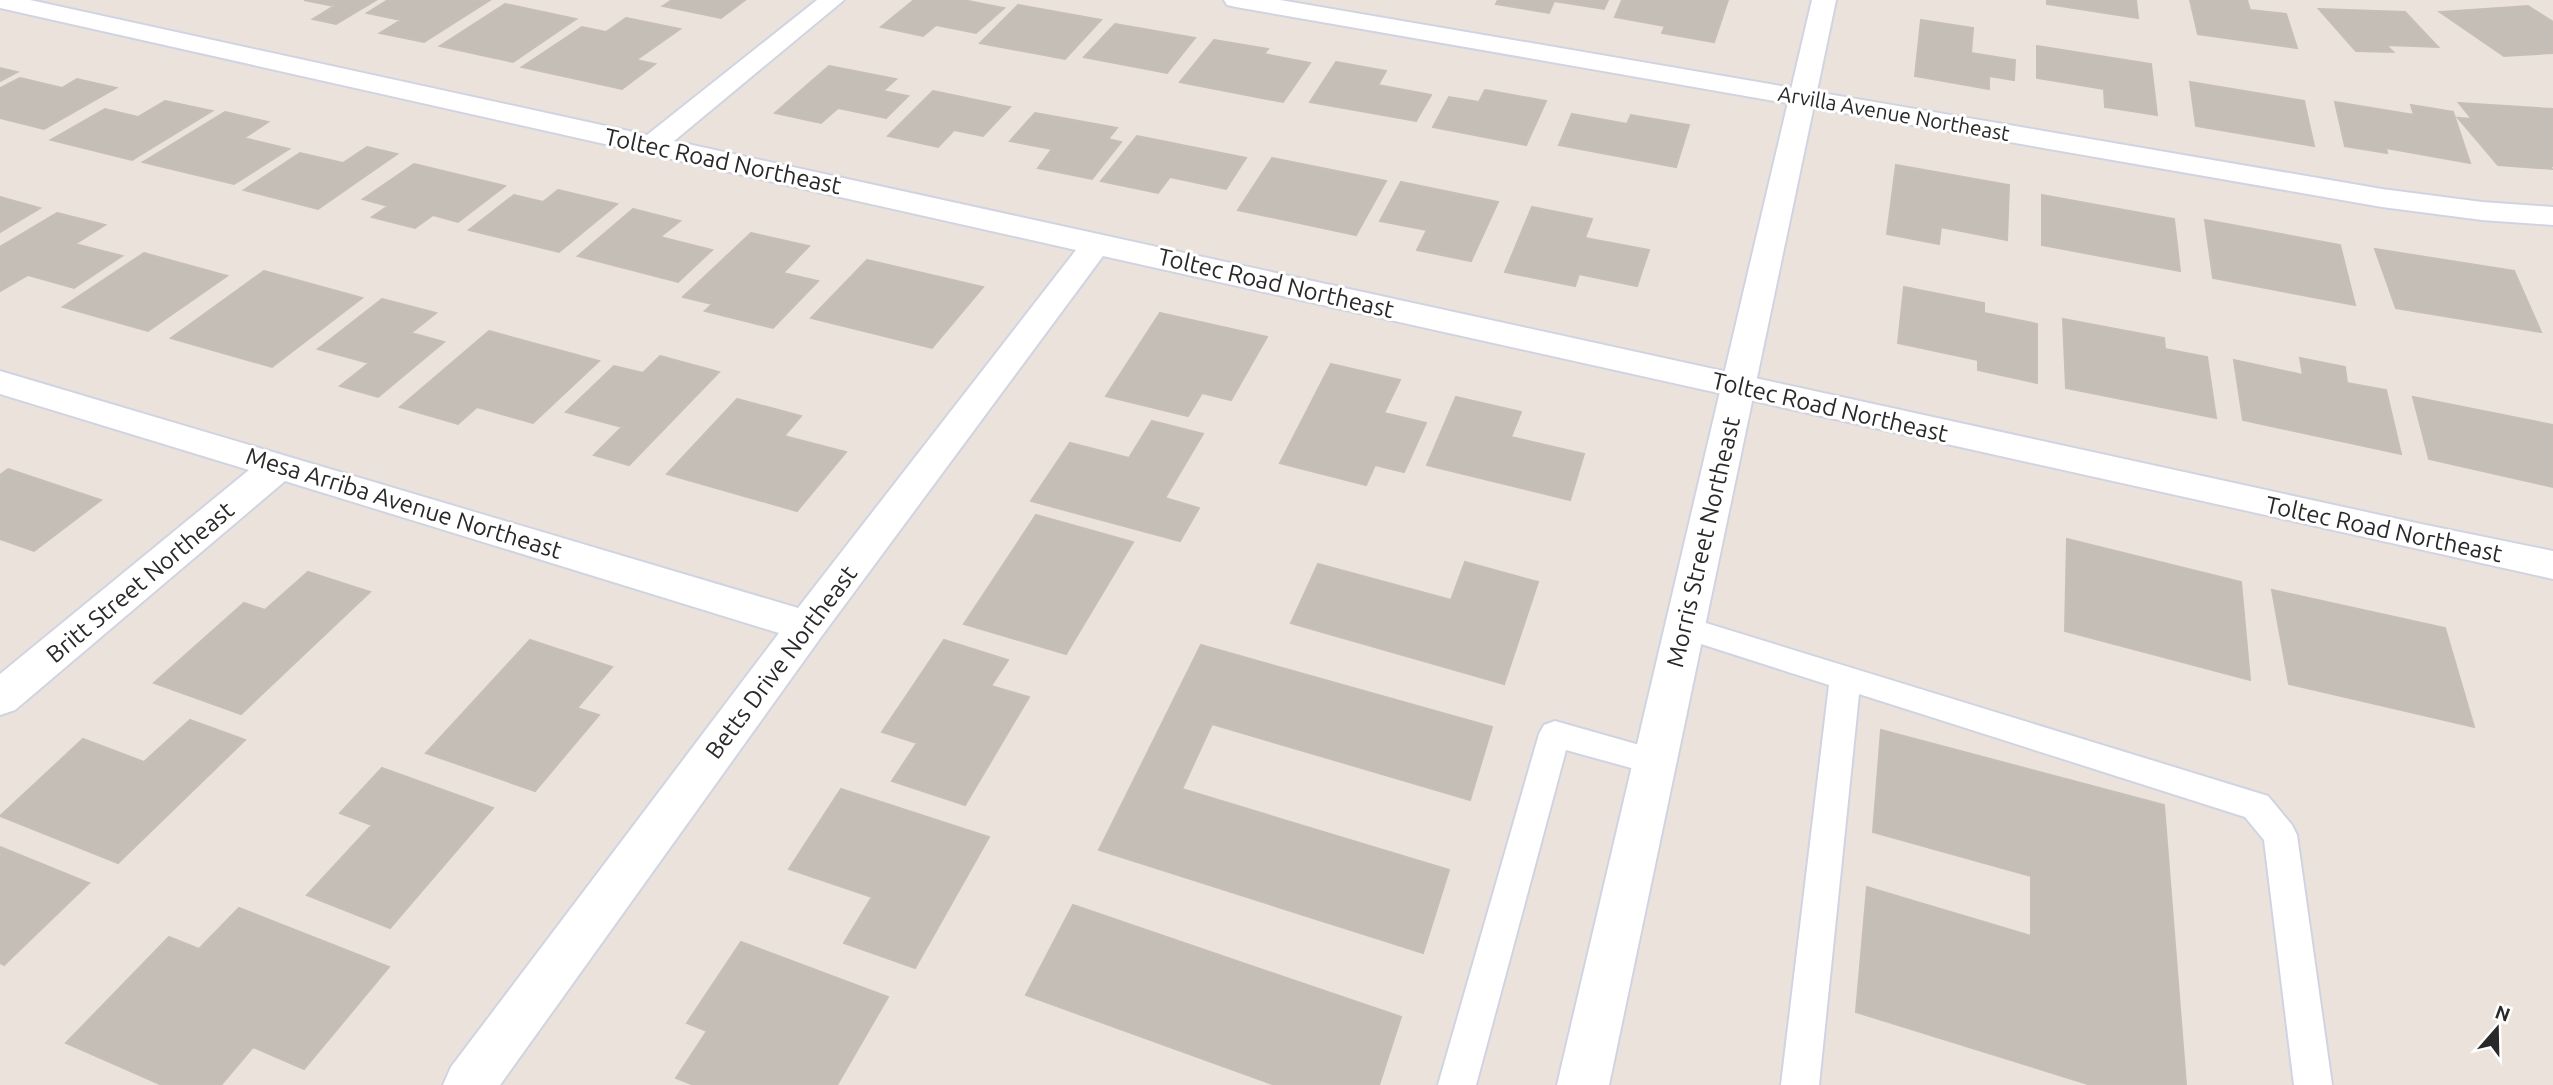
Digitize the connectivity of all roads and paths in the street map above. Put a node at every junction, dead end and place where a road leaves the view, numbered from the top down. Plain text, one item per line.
1 (832, 0) edge
2 (1236, 0) edge
3 (1824, 0) edge
4 (0, 1) edge
5 (1802, 97) junction
6 (652, 145) junction
7 (2553, 216) edge
8 (1097, 243) junction
9 (0, 382) edge
10 (1738, 387) junction
11 (280, 465) junction
12 (2553, 565) edge
13 (807, 626) junction
14 (1683, 627) junction
15 (1845, 678) junction
16 (0, 698) edge
17 (1653, 761) junction
18 (469, 1085) edge
19 (1457, 1085) edge
20 (1583, 1085) edge
21 (1800, 1085) edge
22 (2313, 1085) edge

1 - 6 street
2 - 5 street, Arvilla Avenue Northeast
3 - 5 street, Morris Street Northeast
4 - 6 street, Toltec Road Northeast
5 - 7 street, Arvilla Avenue Northeast
5 - 10 street, Morris Street Northeast
6 - 8 street, Toltec Road Northeast
8 - 10 street, Toltec Road Northeast
8 - 13 street, Betts Drive Northeast
9 - 11 street, Mesa Arriba Avenue Northeast
10 - 12 street, Toltec Road Northeast
10 - 14 street, Morris Street Northeast
11 - 13 street, Mesa Arriba Avenue Northeast
11 - 16 street, Britt Street Northeast
13 - 18 street, Betts Drive Northeast
14 - 15 lane
14 - 17 street, Morris Street Northeast
15 - 21 lane
15 - 22 lane
17 - 19 lane
17 - 20 street, Morris Street Northeast

